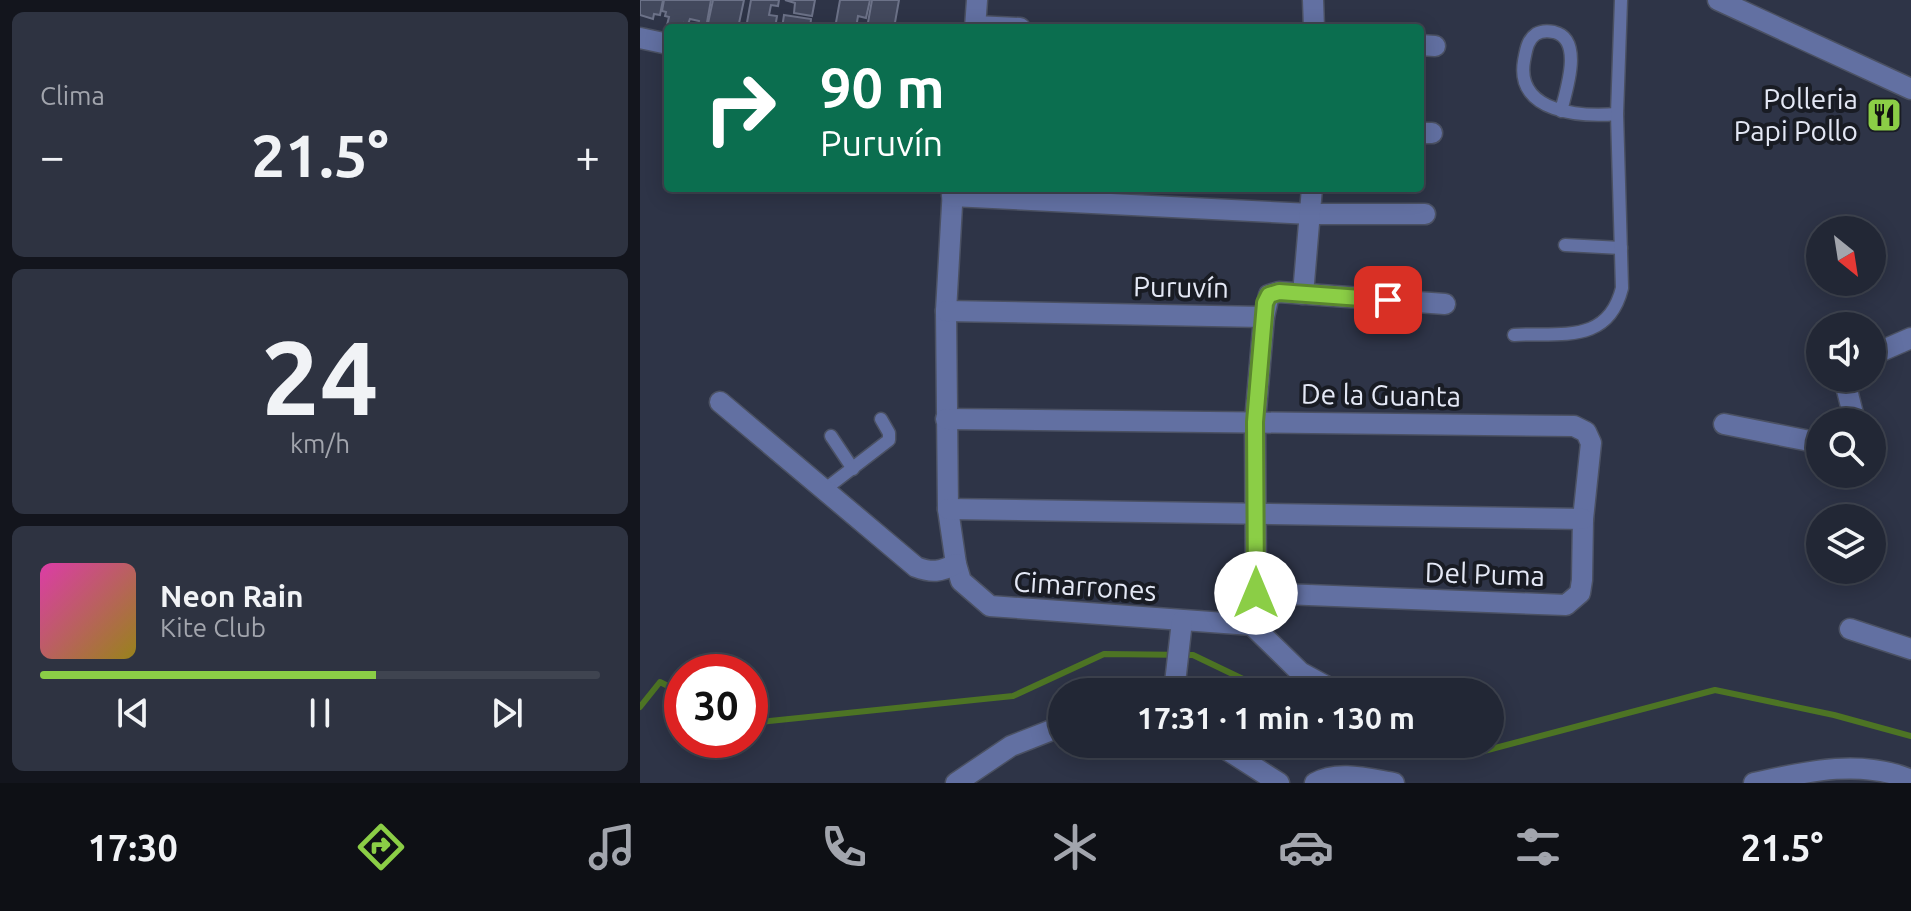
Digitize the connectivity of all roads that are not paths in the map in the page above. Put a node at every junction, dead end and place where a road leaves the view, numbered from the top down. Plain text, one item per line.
1 (977, 0) edge
2 (1313, 0) edge
3 (1621, 0) edge
4 (1718, 0) edge
5 (975, 24) edge
6 (1314, 24) edge
7 (640, 38) edge
8 (664, 43) edge
9 (1911, 89) edge
10 (1561, 111) junction
11 (1617, 114) junction
12 (952, 192) edge
13 (1312, 192) edge
14 (1311, 214) junction
15 (1425, 214) dead end
16 (1565, 245) dead end
17 (1621, 248) junction
18 (1303, 294) junction
19 (1445, 304) dead end
20 (946, 311) junction
21 (1264, 317) junction
22 (1514, 335) dead end
23 (1911, 338) edge
24 (1886, 349) edge
25 (720, 402) dead end
26 (881, 419) dead end
27 (946, 419) junction
28 (1255, 422) junction
29 (1724, 424) dead end
30 (1574, 426) joint
31 (831, 436) dead end
32 (1806, 440) edge
33 (853, 469) junction
34 (824, 490) junction
35 (948, 509) junction
36 (1255, 512) junction
37 (1583, 519) junction
38 (956, 564) junction
39 (1256, 593) junction
40 (1182, 621) junction
41 (1252, 625) junction
42 (1850, 629) dead end
43 (1911, 649) edge
44 (1175, 678) edge
45 (1311, 678) edge
46 (1048, 731) edge
47 (1240, 758) edge
48 (1355, 780) edge
49 (1911, 780) edge
50 (956, 783) edge
51 (1279, 783) edge
52 (1315, 783) edge
53 (1394, 783) edge
54 (1754, 783) edge

1 - 5 street
2 - 6 street
3 - 11 lane
4 - 9 street
7 - 8 street
10 - 10 lane
10 - 11 lane
11 - 17 lane
12 - 14 street
12 - 20 street, Cimarrones
13 - 14 street
14 - 15 street
14 - 18 street
16 - 17 lane
17 - 22 lane
18 - 19 street, Puruvín
18 - 21 street, Puruvín
20 - 21 street, Puruvín
20 - 27 street, Cimarrones
21 - 28 street
23 - 24 street
25 - 34 street
26 - 33 lane
27 - 28 street, De la Guanta
27 - 35 street, Cimarrones
28 - 30 street, De la Guanta
28 - 36 street
29 - 32 street
30 - 37 street, Del Puma
31 - 33 lane
33 - 34 lane
34 - 38 street
35 - 36 street
35 - 38 street, Cimarrones
36 - 37 street
36 - 39 street
37 - 39 street, Del Puma
38 - 40 street, Cimarrones
39 - 41 street
40 - 41 street, Cimarrones
40 - 44 street
41 - 45 street
42 - 43 street
46 - 50 street
47 - 51 street
48 - 52 street
48 - 53 street
49 - 54 street

